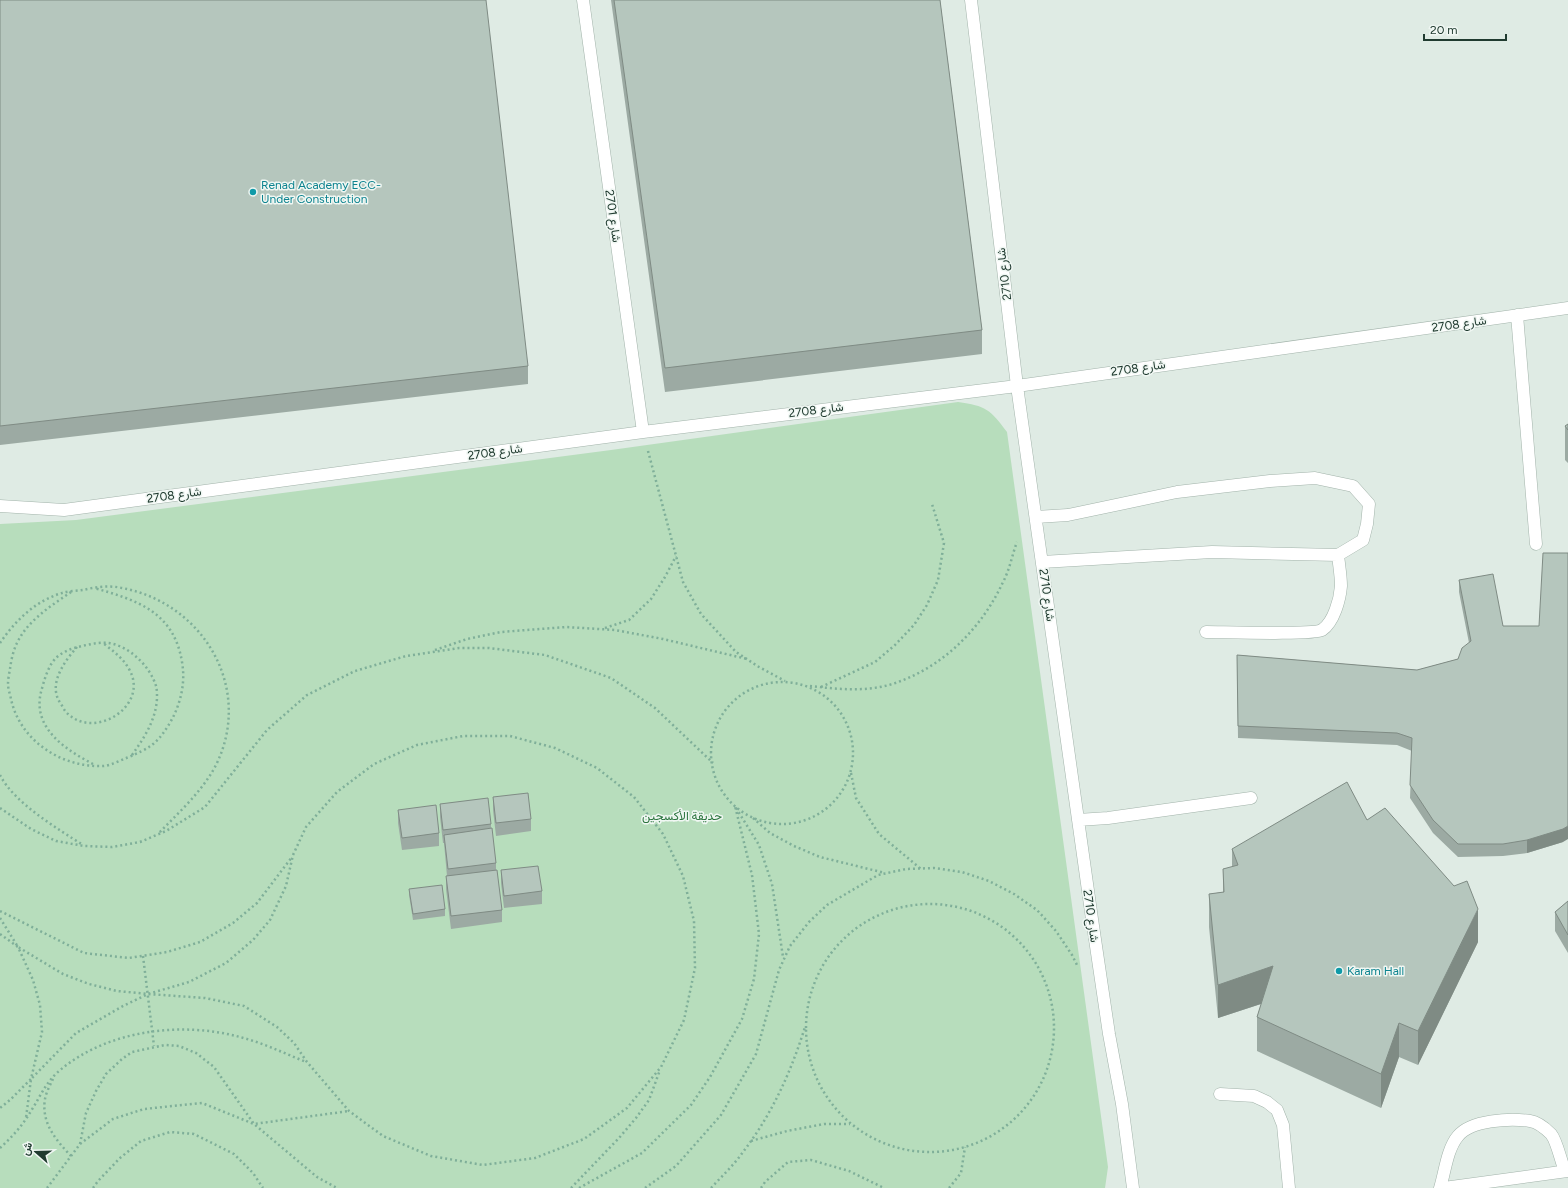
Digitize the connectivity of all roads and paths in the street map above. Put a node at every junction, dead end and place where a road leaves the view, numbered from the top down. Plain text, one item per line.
1 (583, 0) edge
2 (971, 0) edge
3 (1568, 308) edge
4 (1517, 315) junction
5 (1017, 386) junction
6 (643, 432) junction
7 (932, 504) dead end
8 (0, 506) edge
9 (1036, 517) junction
10 (1019, 537) dead end
11 (1536, 544) dead end
12 (1338, 555) junction
13 (676, 556) junction
14 (1042, 562) junction
15 (94, 588) junction
16 (71, 592) junction
17 (603, 629) junction
18 (1206, 632) dead end
19 (0, 643) edge
20 (103, 643) junction
21 (77, 647) junction
22 (431, 652) junction
23 (747, 659) junction
24 (786, 681) junction
25 (807, 685) junction
26 (820, 687) junction
27 (132, 756) junction
28 (713, 763) junction
29 (96, 765) junction
30 (851, 773) junction
31 (0, 775) edge
32 (1251, 798) dead end
33 (734, 806) junction
34 (1, 810) edge
35 (752, 817) junction
36 (1078, 820) junction
37 (158, 835) junction
38 (84, 846) junction
39 (293, 855) junction
40 (922, 869) junction
41 (887, 873) junction
42 (0, 911) edge
43 (0, 918) edge
44 (0, 934) edge
45 (18, 946) junction
46 (143, 956) junction
47 (784, 958) junction
48 (1078, 968) dead end
49 (148, 994) junction
50 (806, 1024) junction
51 (152, 1032) junction
52 (154, 1046) junction
53 (307, 1062) junction
54 (661, 1067) junction
55 (54, 1076) junction
56 (31, 1079) junction
57 (1220, 1094) dead end
58 (0, 1108) edge
59 (349, 1111) junction
60 (26, 1118) junction
61 (254, 1124) junction
62 (850, 1124) junction
63 (751, 1142) junction
64 (80, 1144) junction
65 (965, 1147) junction
66 (0, 1148) edge
67 (71, 1156) junction
68 (1566, 1171) edge
69 (47, 1188) edge
70 (93, 1188) edge
71 (263, 1188) edge
72 (337, 1188) edge
73 (571, 1188) edge
74 (579, 1188) edge
75 (645, 1188) edge
76 (711, 1188) edge
77 (761, 1188) edge
78 (884, 1188) edge
79 (949, 1188) edge
80 (1133, 1188) edge
81 (1289, 1188) edge
82 (1440, 1188) edge
83 (1444, 1188) edge

1 - 6 street, شارع 2701
2 - 5 street, شارع 2710
3 - 4 street, شارع 2708
4 - 5 street, شارع 2708
4 - 11 street
5 - 6 street, شارع 2708
5 - 9 street, شارع 2710
6 - 8 street, شارع 2708
6 - 13 path
7 - 26 path
9 - 12 street
9 - 14 street, شارع 2710
10 - 26 path
12 - 14 street
12 - 18 street
13 - 17 path
13 - 23 path
14 - 36 street, شارع 2710
15 - 16 path
15 - 27 path
15 - 37 path
16 - 19 path
16 - 29 path
17 - 22 path
17 - 23 path
20 - 21 path
20 - 21 path
20 - 27 path
21 - 29 path
22 - 28 path
22 - 37 path
23 - 24 path
24 - 25 path
24 - 28 path
25 - 26 path
25 - 30 path
27 - 29 path
28 - 33 path
30 - 35 path
30 - 40 path
31 - 38 path
32 - 36 street
33 - 35 path
33 - 47 path
33 - 74 path
34 - 38 path
35 - 41 path
36 - 80 street, شارع 2710
37 - 38 path
39 - 46 path
39 - 49 path
39 - 54 path
40 - 41 path
40 - 48 path
41 - 47 path
42 - 46 path
43 - 45 path
44 - 45 path
45 - 49 path
45 - 56 path
46 - 49 path
47 - 75 path
49 - 51 path
49 - 53 path
49 - 56 path
50 - 62 path
50 - 63 path
50 - 65 path
51 - 52 path
51 - 53 path
51 - 55 path
52 - 61 path
52 - 64 path
53 - 59 path
54 - 59 path
54 - 73 path
55 - 60 path
55 - 67 path
56 - 58 path
56 - 60 path
57 - 81 street
59 - 61 path
60 - 66 path
61 - 64 path
61 - 72 path
62 - 63 path
62 - 65 path
63 - 76 path
64 - 67 path
65 - 79 path
67 - 69 path
68 - 82 street
68 - 83 street
70 - 71 path
77 - 78 path

